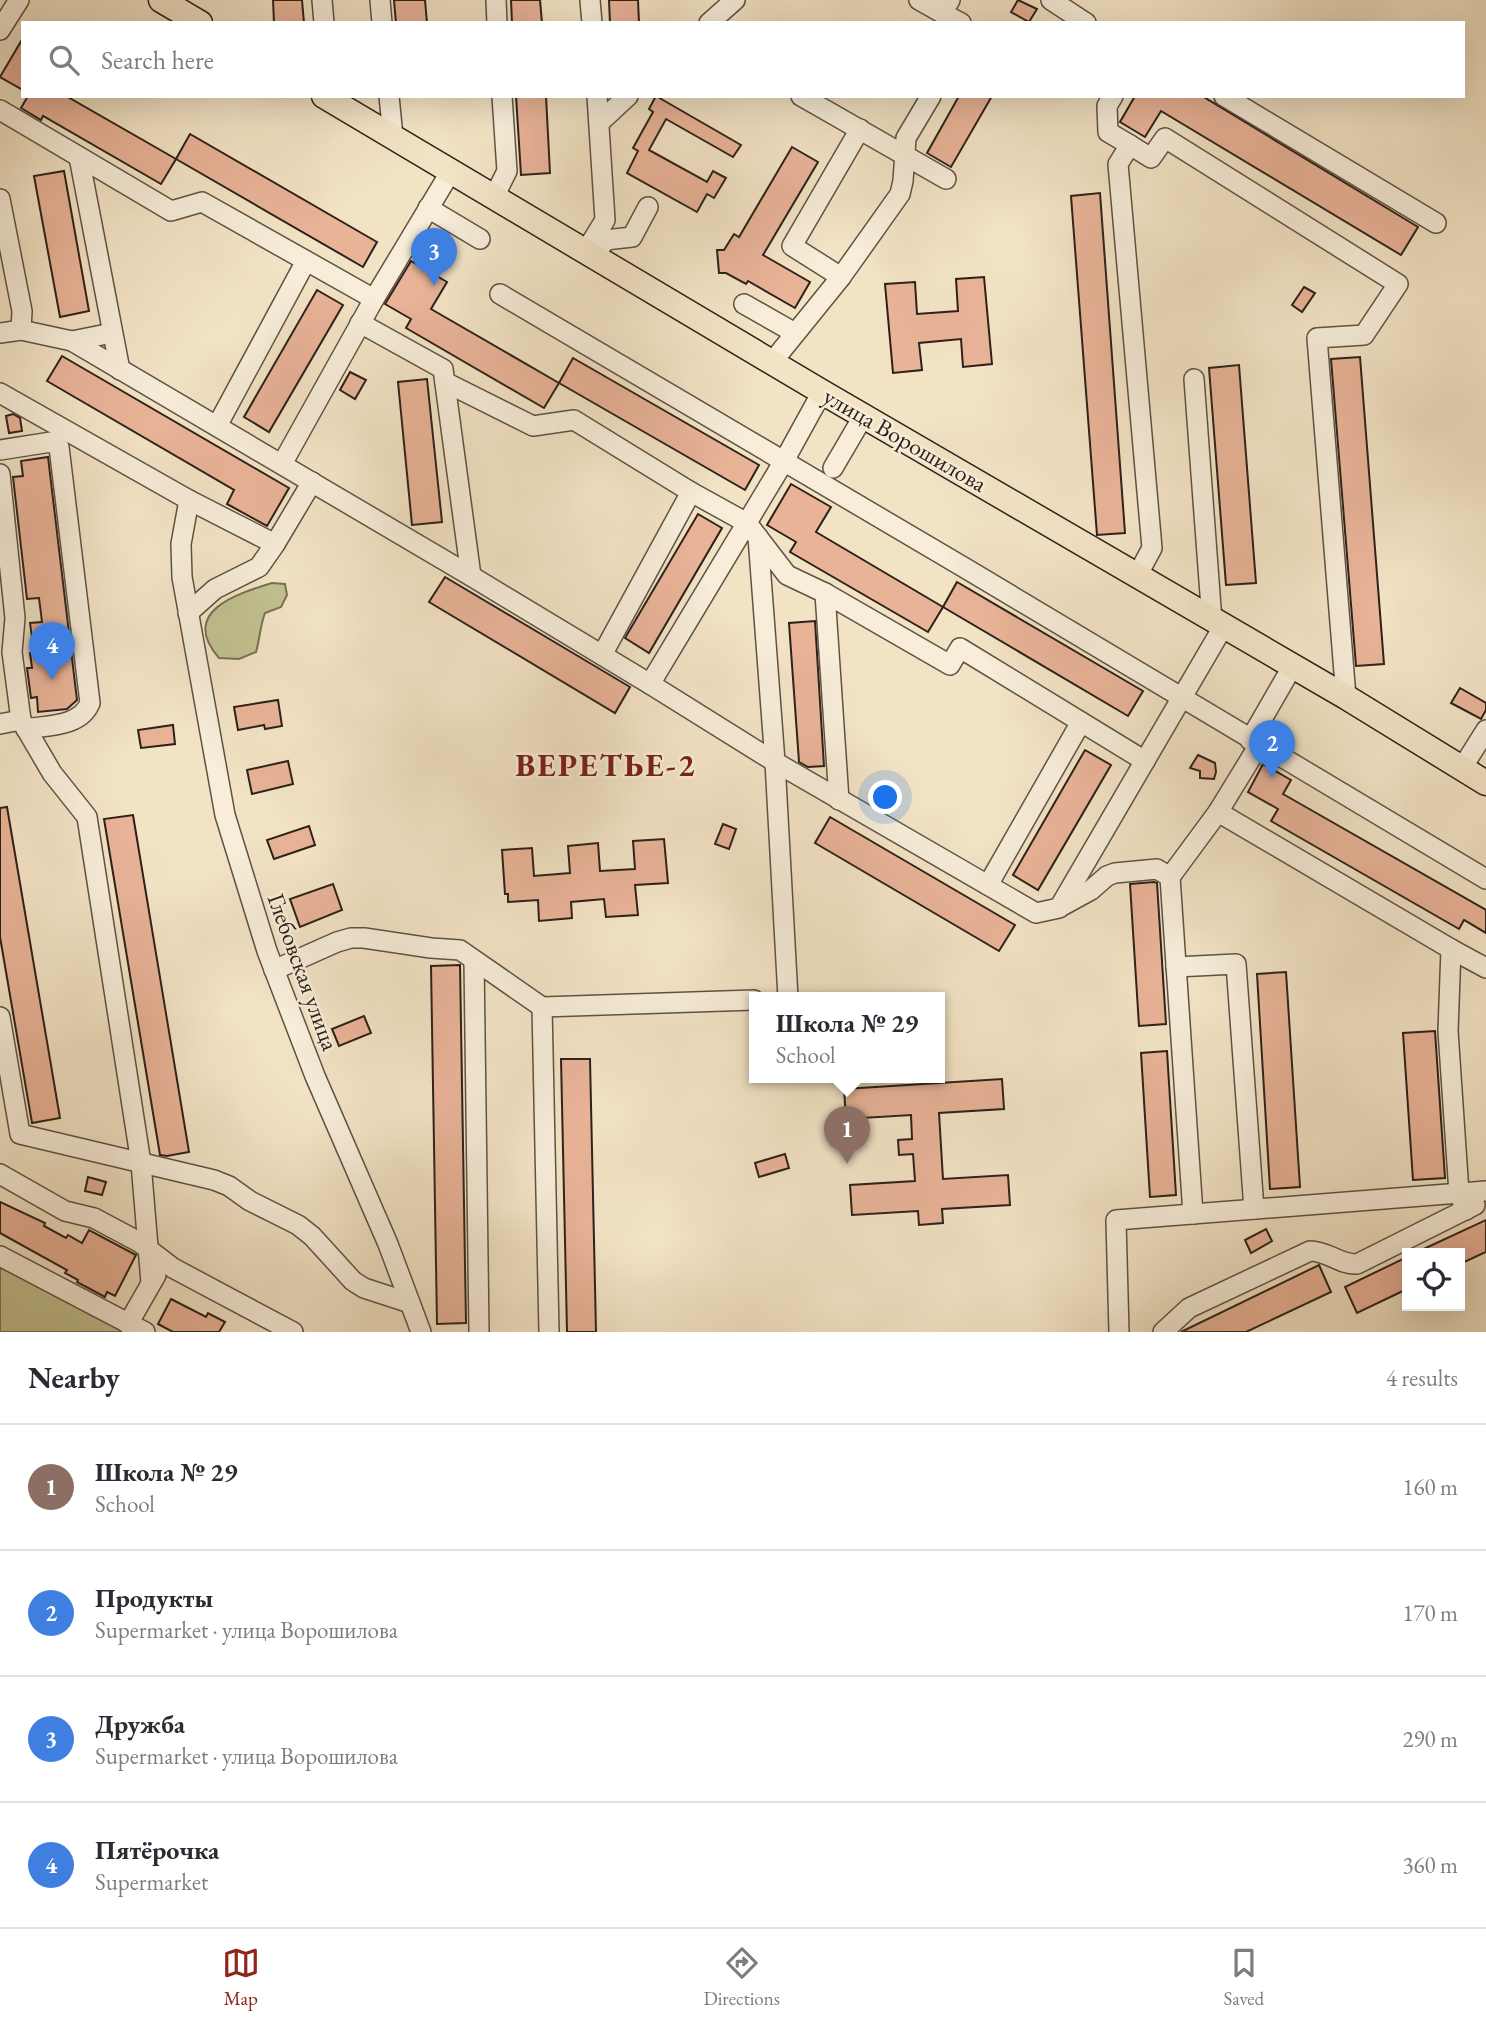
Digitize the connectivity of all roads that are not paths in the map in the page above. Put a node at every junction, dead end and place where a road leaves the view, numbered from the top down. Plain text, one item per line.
1 (19, 0) edge
2 (161, 0) edge
3 (322, 0) edge
4 (380, 0) edge
5 (496, 0) edge
6 (590, 0) edge
7 (735, 0) edge
8 (919, 0) edge
9 (1051, 0) edge
10 (946, 7) edge
11 (197, 21) edge
12 (324, 21) edge
13 (382, 21) edge
14 (497, 21) edge
15 (592, 21) edge
16 (711, 21) edge
17 (959, 21) edge
18 (1083, 21) edge
19 (0, 30) edge
20 (327, 98) edge
21 (389, 98) edge
22 (502, 98) edge
23 (597, 98) edge
24 (626, 98) edge
25 (805, 98) edge
26 (929, 98) edge
27 (1112, 98) edge
28 (1227, 98) edge
29 (0, 110) edge
30 (599, 123) junction
31 (860, 129) junction
32 (393, 137) junction
33 (1130, 145) junction
34 (904, 154) junction
35 (79, 158) junction
36 (451, 171) junction
37 (946, 179) dead end
38 (494, 197) junction
39 (0, 199) edge
40 (648, 207) dead end
41 (428, 208) junction
42 (1436, 223) dead end
43 (480, 239) dead end
44 (590, 253) junction
45 (306, 261) junction
46 (841, 277) junction
47 (500, 294) dead end
48 (374, 299) junction
49 (744, 304) dead end
50 (360, 323) junction
51 (21, 330) junction
52 (0, 333) edge
53 (112, 333) junction
54 (796, 333) junction
55 (72, 341) junction
56 (773, 361) junction
57 (120, 370) junction
58 (1194, 379) dead end
59 (445, 382) junction
60 (822, 392) junction
61 (0, 393) edge
62 (864, 415) junction
63 (217, 426) junction
64 (0, 450) edge
65 (784, 461) junction
66 (282, 464) junction
67 (833, 468) dead end
68 (0, 474) edge
69 (312, 482) junction
70 (691, 492) junction
71 (189, 500) junction
72 (753, 530) junction
73 (275, 544) junction
74 (471, 576) junction
75 (1137, 576) junction
76 (825, 593) junction
77 (188, 613) junction
78 (1217, 624) junction
79 (12, 652) junction
80 (602, 655) junction
81 (1292, 667) junction
82 (0, 668) edge
83 (650, 684) junction
84 (1346, 697) junction
85 (1181, 698) junction
86 (1081, 722) junction
87 (0, 724) edge
88 (23, 725) junction
89 (1486, 730) edge
90 (1254, 743) junction
91 (1145, 761) junction
92 (775, 762) junction
93 (1462, 768) junction
94 (1486, 783) edge
95 (839, 800) junction
96 (1218, 811) junction
97 (1170, 877) junction
98 (1486, 879) edge
99 (988, 885) junction
100 (1059, 908) junction
101 (1451, 950) junction
102 (474, 960) junction
103 (1176, 967) junction
104 (1486, 968) edge
105 (274, 970) junction
106 (788, 992) edge
107 (749, 1000) edge
108 (542, 1007) junction
109 (0, 1017) edge
110 (141, 1163) junction
111 (0, 1174) edge
112 (1486, 1191) edge
113 (1486, 1200) edge
114 (1462, 1202) junction
115 (1254, 1209) junction
116 (1193, 1214) junction
117 (156, 1255) junction
118 (0, 1256) edge
119 (410, 1303) junction
120 (136, 1328) edge
121 (1117, 1331) edge
122 (293, 1332) edge
123 (421, 1332) edge
124 (479, 1332) edge
125 (549, 1332) edge
126 (1163, 1332) edge

1 - 19 street
2 - 11 main road
3 - 12 street
4 - 13 street
5 - 14 street
6 - 15 street
7 - 16 street
8 - 10 street
9 - 18 street
10 - 17 street
20 - 32 main road, улица Ворошилова
21 - 32 street
22 - 38 street
23 - 30 street
24 - 30 street
25 - 31 street
26 - 34 street
27 - 33 street
28 - 42 street
29 - 35 street
30 - 44 street
31 - 34 street
31 - 46 street
32 - 36 main road, улица Ворошилова
33 - 75 street
33 - 84 street
34 - 37 street
34 - 46 street
35 - 45 street
35 - 53 street
36 - 38 main road, улица Ворошилова
36 - 41 street
38 - 44 main road, улица Ворошилова
39 - 51 street
40 - 44 street
41 - 43 street
41 - 48 street
44 - 56 main road, улица Ворошилова
45 - 48 street
45 - 63 street
46 - 54 street
47 - 65 street
48 - 50 street
49 - 54 street
50 - 59 street
50 - 66 street
51 - 52 street
51 - 55 street
53 - 55 street
53 - 57 street
54 - 56 street
55 - 57 street
56 - 60 main road, улица Ворошилова
57 - 63 street
58 - 78 street
59 - 70 street
59 - 74 street
60 - 62 main road, улица Ворошилова
60 - 65 street
61 - 71 street
62 - 67 street
62 - 75 main road, улица Ворошилова
63 - 66 street
64 - 88 street
65 - 72 street
65 - 85 street
66 - 69 street
68 - 79 street
69 - 73 street
69 - 74 street
70 - 72 street
70 - 80 street
71 - 73 street
71 - 77 street, Глебовская улица
72 - 76 street
72 - 83 street
72 - 92 street
73 - 77 street
74 - 80 street
75 - 78 main road, улица Ворошилова
76 - 86 street
76 - 95 street
77 - 105 street, Глебовская улица
78 - 81 main road, улица Ворошилова
78 - 85 street
79 - 82 street
79 - 88 street
80 - 83 street
81 - 84 main road, улица Ворошилова
81 - 90 street
83 - 92 street
84 - 93 main road, улица Ворошилова
85 - 90 street
85 - 91 street
86 - 91 street
86 - 99 street
87 - 88 street
88 - 110 street
89 - 93 street
90 - 96 street
90 - 98 street
91 - 100 street
92 - 95 street
92 - 106 street
93 - 94 main road, улица Ворошилова
95 - 99 street
96 - 97 street
96 - 101 street
97 - 100 street
97 - 103 street
99 - 100 street
101 - 104 street
101 - 114 street
102 - 105 street
102 - 108 street
102 - 124 street
103 - 115 street
103 - 116 street
105 - 119 street, Глебовская улица
107 - 108 street
108 - 125 street
109 - 110 street
110 - 117 street
110 - 119 street
111 - 117 street
112 - 114 street
113 - 114 street
114 - 115 street
114 - 126 street
115 - 116 street
116 - 121 street
117 - 120 street
117 - 122 street
118 - 120 street
119 - 123 street, Глебовская улица

